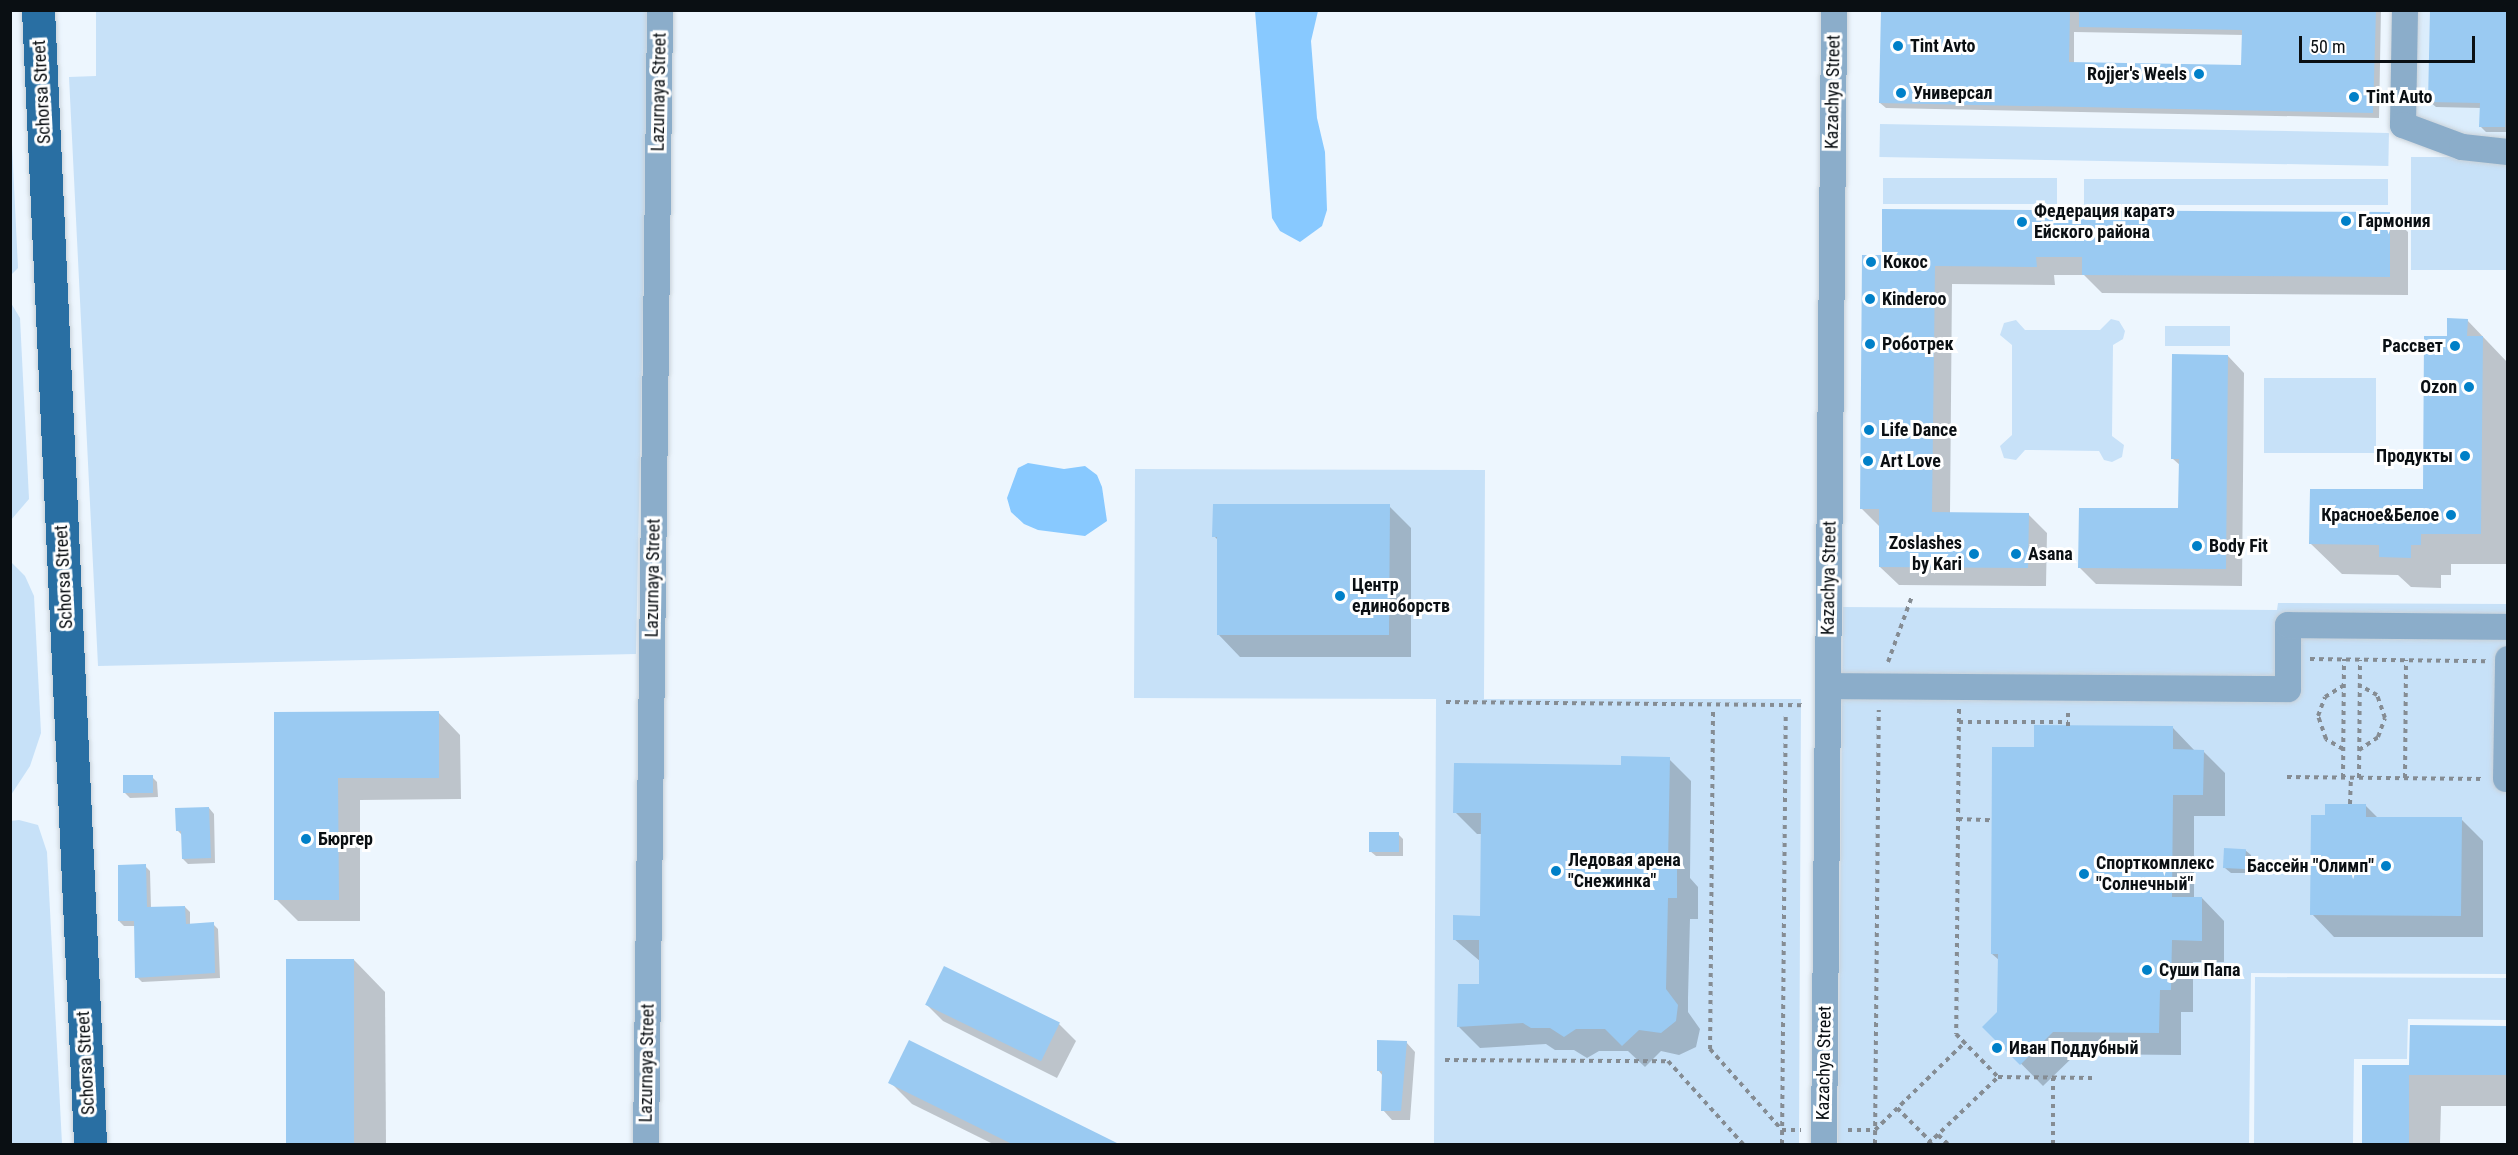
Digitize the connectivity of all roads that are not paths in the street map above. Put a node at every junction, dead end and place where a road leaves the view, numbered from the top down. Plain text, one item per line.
1 (38, 10) edge
2 (660, 10) edge
3 (1834, 10) edge
4 (2405, 10) edge
5 (2508, 152) edge
6 (2508, 627) edge
7 (2507, 660) edge
8 (1828, 696) junction
9 (2506, 779) edge
10 (90, 1144) edge
11 (646, 1144) edge
12 (1824, 1144) edge

1 - 10 main road, Schorsa Street
2 - 11 street, Lazurnaya Street
3 - 8 street, Kazachya Street
4 - 5 street
6 - 8 street
7 - 9 street
8 - 12 street, Kazachya Street

